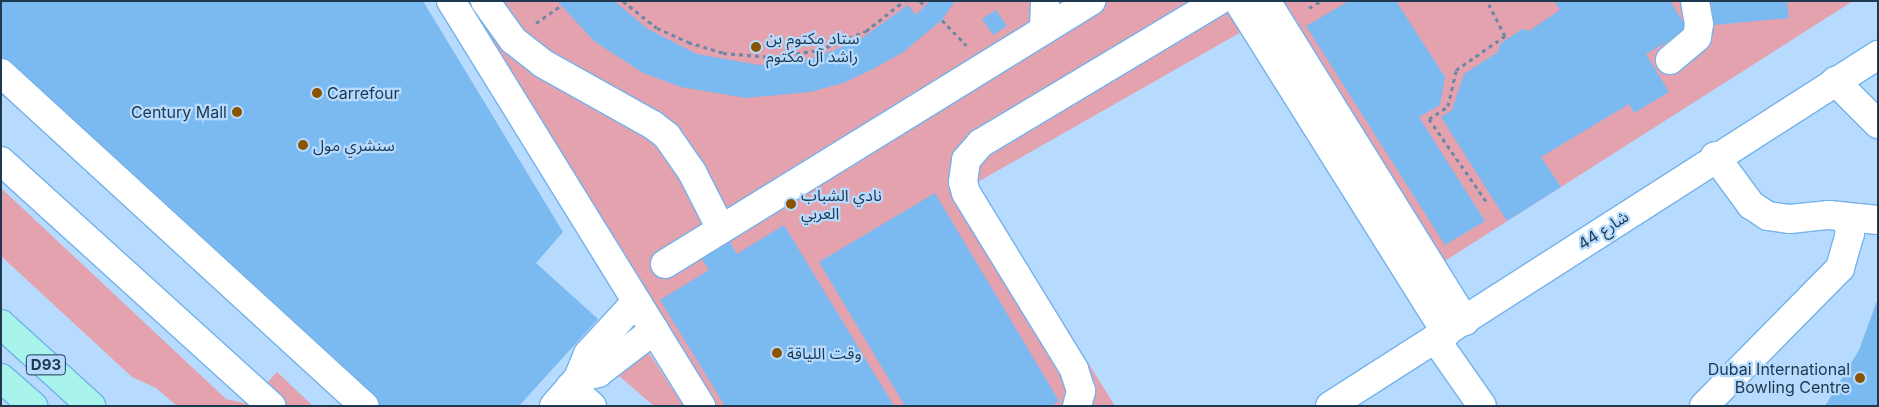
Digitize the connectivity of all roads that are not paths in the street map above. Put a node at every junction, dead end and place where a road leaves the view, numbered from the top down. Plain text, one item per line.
1 (450, 1) edge
2 (485, 1) edge
3 (1045, 1) edge
4 (1091, 1) edge
5 (1218, 1) edge
6 (1238, 1) edge
7 (1266, 1) edge
8 (1695, 1) edge
9 (1044, 30) junction
10 (1878, 55) edge
11 (1670, 60) dead end
12 (1, 73) edge
13 (1835, 81) junction
14 (1878, 124) edge
15 (1715, 156) junction
16 (1, 161) edge
17 (1848, 217) junction
18 (1878, 220) edge
19 (721, 230) junction
20 (665, 264) dead end
21 (636, 302) junction
22 (1, 324) edge
23 (654, 330) junction
24 (1449, 331) junction
25 (1, 378) edge
26 (567, 390) edge
27 (33, 406) edge
28 (91, 406) edge
29 (271, 406) edge
30 (365, 406) edge
31 (592, 406) edge
32 (701, 406) edge
33 (1077, 406) edge
34 (1330, 406) edge
35 (1482, 406) edge
36 (1704, 406) edge

1 - 21 street
2 - 19 street
3 - 9 street
4 - 9 street
5 - 33 street
6 - 24 street
7 - 24 street
8 - 11 street
9 - 19 street
10 - 13 street, شارع 44
12 - 30 street
13 - 14 street
13 - 15 street, شارع 44
15 - 17 street
15 - 24 street, شارع 44
16 - 29 street
17 - 18 street
17 - 36 street
19 - 20 street
21 - 23 street
21 - 26 street
22 - 28 main road, D93
23 - 26 street
23 - 32 street
24 - 34 street, شارع 44
24 - 35 street
25 - 27 main road
26 - 31 street

